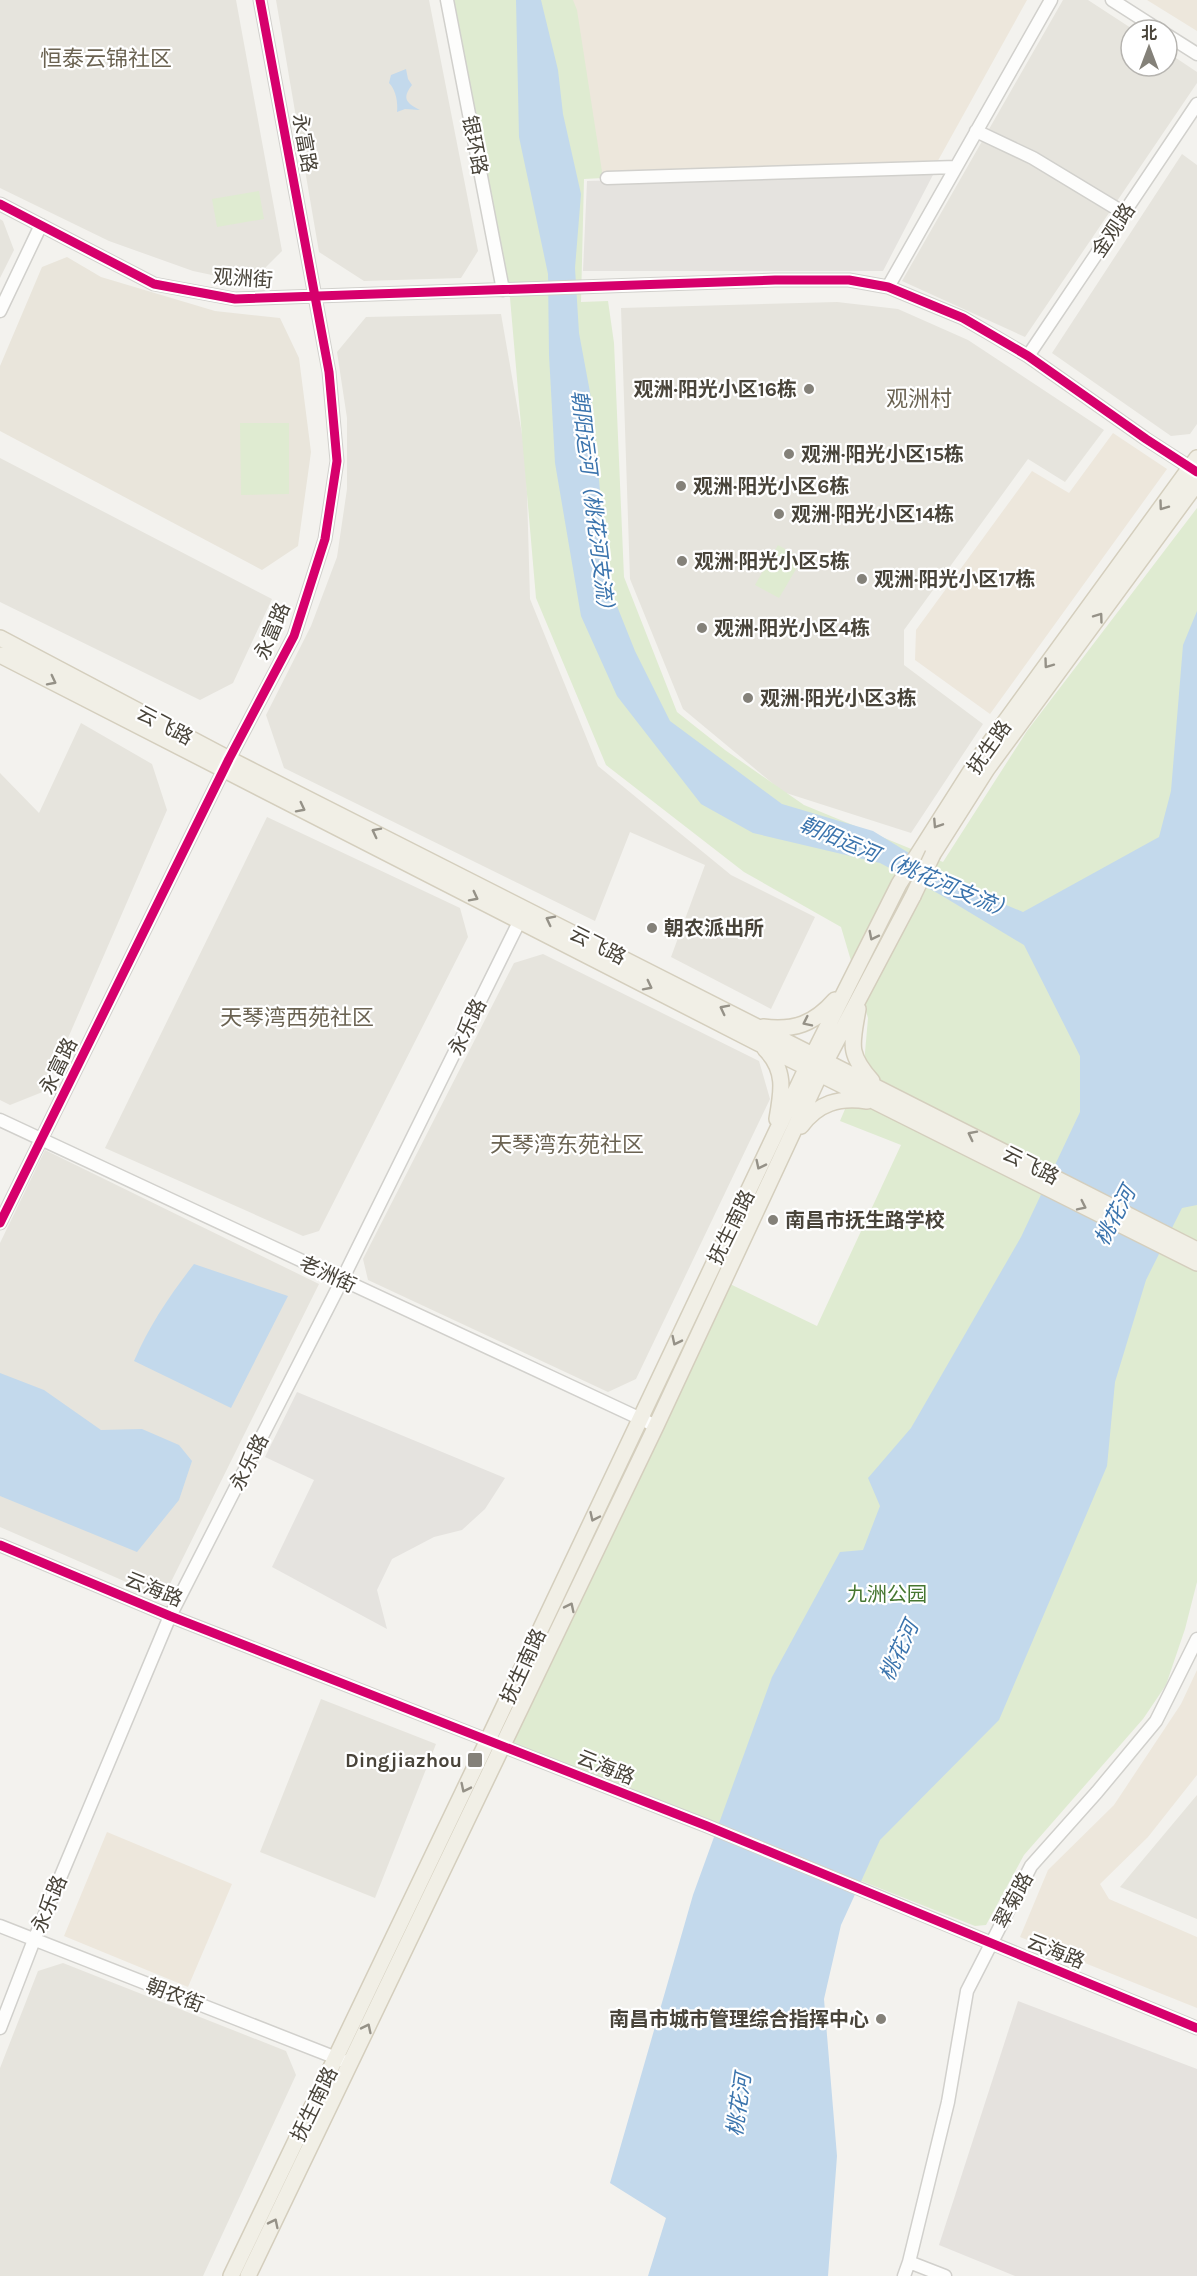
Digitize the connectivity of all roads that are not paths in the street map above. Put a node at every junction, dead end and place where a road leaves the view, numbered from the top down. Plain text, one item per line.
1 (261, 0) edge
2 (447, 0) edge
3 (1051, 0) edge
4 (1112, 0) edge
5 (1140, 18) edge
6 (1179, 43) edge
7 (1197, 54) edge
8 (1197, 104) edge
9 (976, 131) junction
10 (956, 167) junction
11 (607, 178) dead end
12 (0, 204) edge
13 (1124, 213) junction
14 (41, 225) junction
15 (888, 287) junction
16 (503, 290) junction
17 (315, 298) junction
18 (0, 311) edge
19 (1028, 356) junction
20 (1195, 466) edge
21 (1197, 483) edge
22 (0, 638) edge
23 (0, 655) edge
24 (226, 764) junction
25 (928, 849) junction
26 (523, 914) junction
27 (853, 993) junction
28 (757, 1026) junction
29 (758, 1043) junction
30 (816, 1064) junction
31 (877, 1095) junction
32 (0, 1120) edge
33 (42, 1140) junction
34 (780, 1141) junction
35 (0, 1223) edge
36 (1176, 1246) junction
37 (1197, 1250) edge
38 (1197, 1263) edge
39 (342, 1280) junction
40 (639, 1419) junction
41 (656, 1426) junction
42 (0, 1545) edge
43 (170, 1616) junction
44 (1197, 1639) edge
45 (496, 1743) junction
46 (0, 1926) edge
47 (34, 1940) junction
48 (991, 1944) junction
49 (0, 2028) edge
50 (1197, 2028) edge
51 (343, 2061) junction
52 (909, 2262) junction
53 (231, 2276) edge
54 (249, 2276) edge
55 (904, 2276) edge
56 (945, 2276) edge

1 - 17 street, 永富路
2 - 16 street, 银环路
3 - 9 street
4 - 5 street
6 - 7 street
8 - 13 street, 金观路
9 - 10 street
9 - 13 street
10 - 11 street
10 - 15 street
12 - 14 street, 观洲街
13 - 19 street, 金观路
14 - 17 street, 观洲街
14 - 18 street
15 - 16 street, 观洲街
15 - 19 street, 观洲街
16 - 17 street, 观洲街
17 - 24 street, 永富路
19 - 20 street, 观洲街
20 -> 25 main road, 抚生路
25 -> 21 main road, 抚生路
22 - 24 main road, 云飞路
23 -> 24 main road, 云飞路
24 - 26 main road, 云飞路
24 - 33 street, 永富路
25 - 27 main road, 抚生路, bridge
25 -> 27 main road, 抚生路
28 -> 26 main road, 云飞路
26 -> 29 main road, 云飞路
26 - 39 street, 永乐路
27 -> 28 main road
27 - 30 main road, 抚生路
27 - 31 main road
28 - 30 main road, 云飞路
29 - 30 main road, 云飞路
29 - 34 main road
30 - 31 main road, 云飞路
30 - 34 main road, 抚生南路
31 - 34 main road
36 -> 31 main road, 云飞路
31 -> 36 main road, 云飞路
32 - 33 street, 老洲街
33 - 35 street, 永富路
33 - 39 street, 老洲街
34 -> 40 main road, 抚生南路
34 - 41 main road, 抚生南路
36 - 37 main road, 云飞路
36 - 38 main road, 云飞路
39 - 40 street, 老洲街
39 - 43 street, 永乐路
40 - 41 street, 老洲街
40 -> 45 main road, 抚生南路
45 -> 41 main road, 抚生南路
42 - 43 street, 云海路
43 - 45 street, 云海路
43 - 47 street, 永乐路
44 - 48 street, 翠菊路
45 - 48 street, 云海路
45 - 51 main road, 抚生南路
46 - 47 street, 朝农街
47 - 49 street, 永乐路
47 - 51 street, 朝农街
48 - 50 street, 云海路
48 - 52 street, 翠菊路
51 - 53 main road, 抚生南路
54 -> 51 main road, 抚生南路
52 - 55 street, 翠菊路
52 - 56 street

